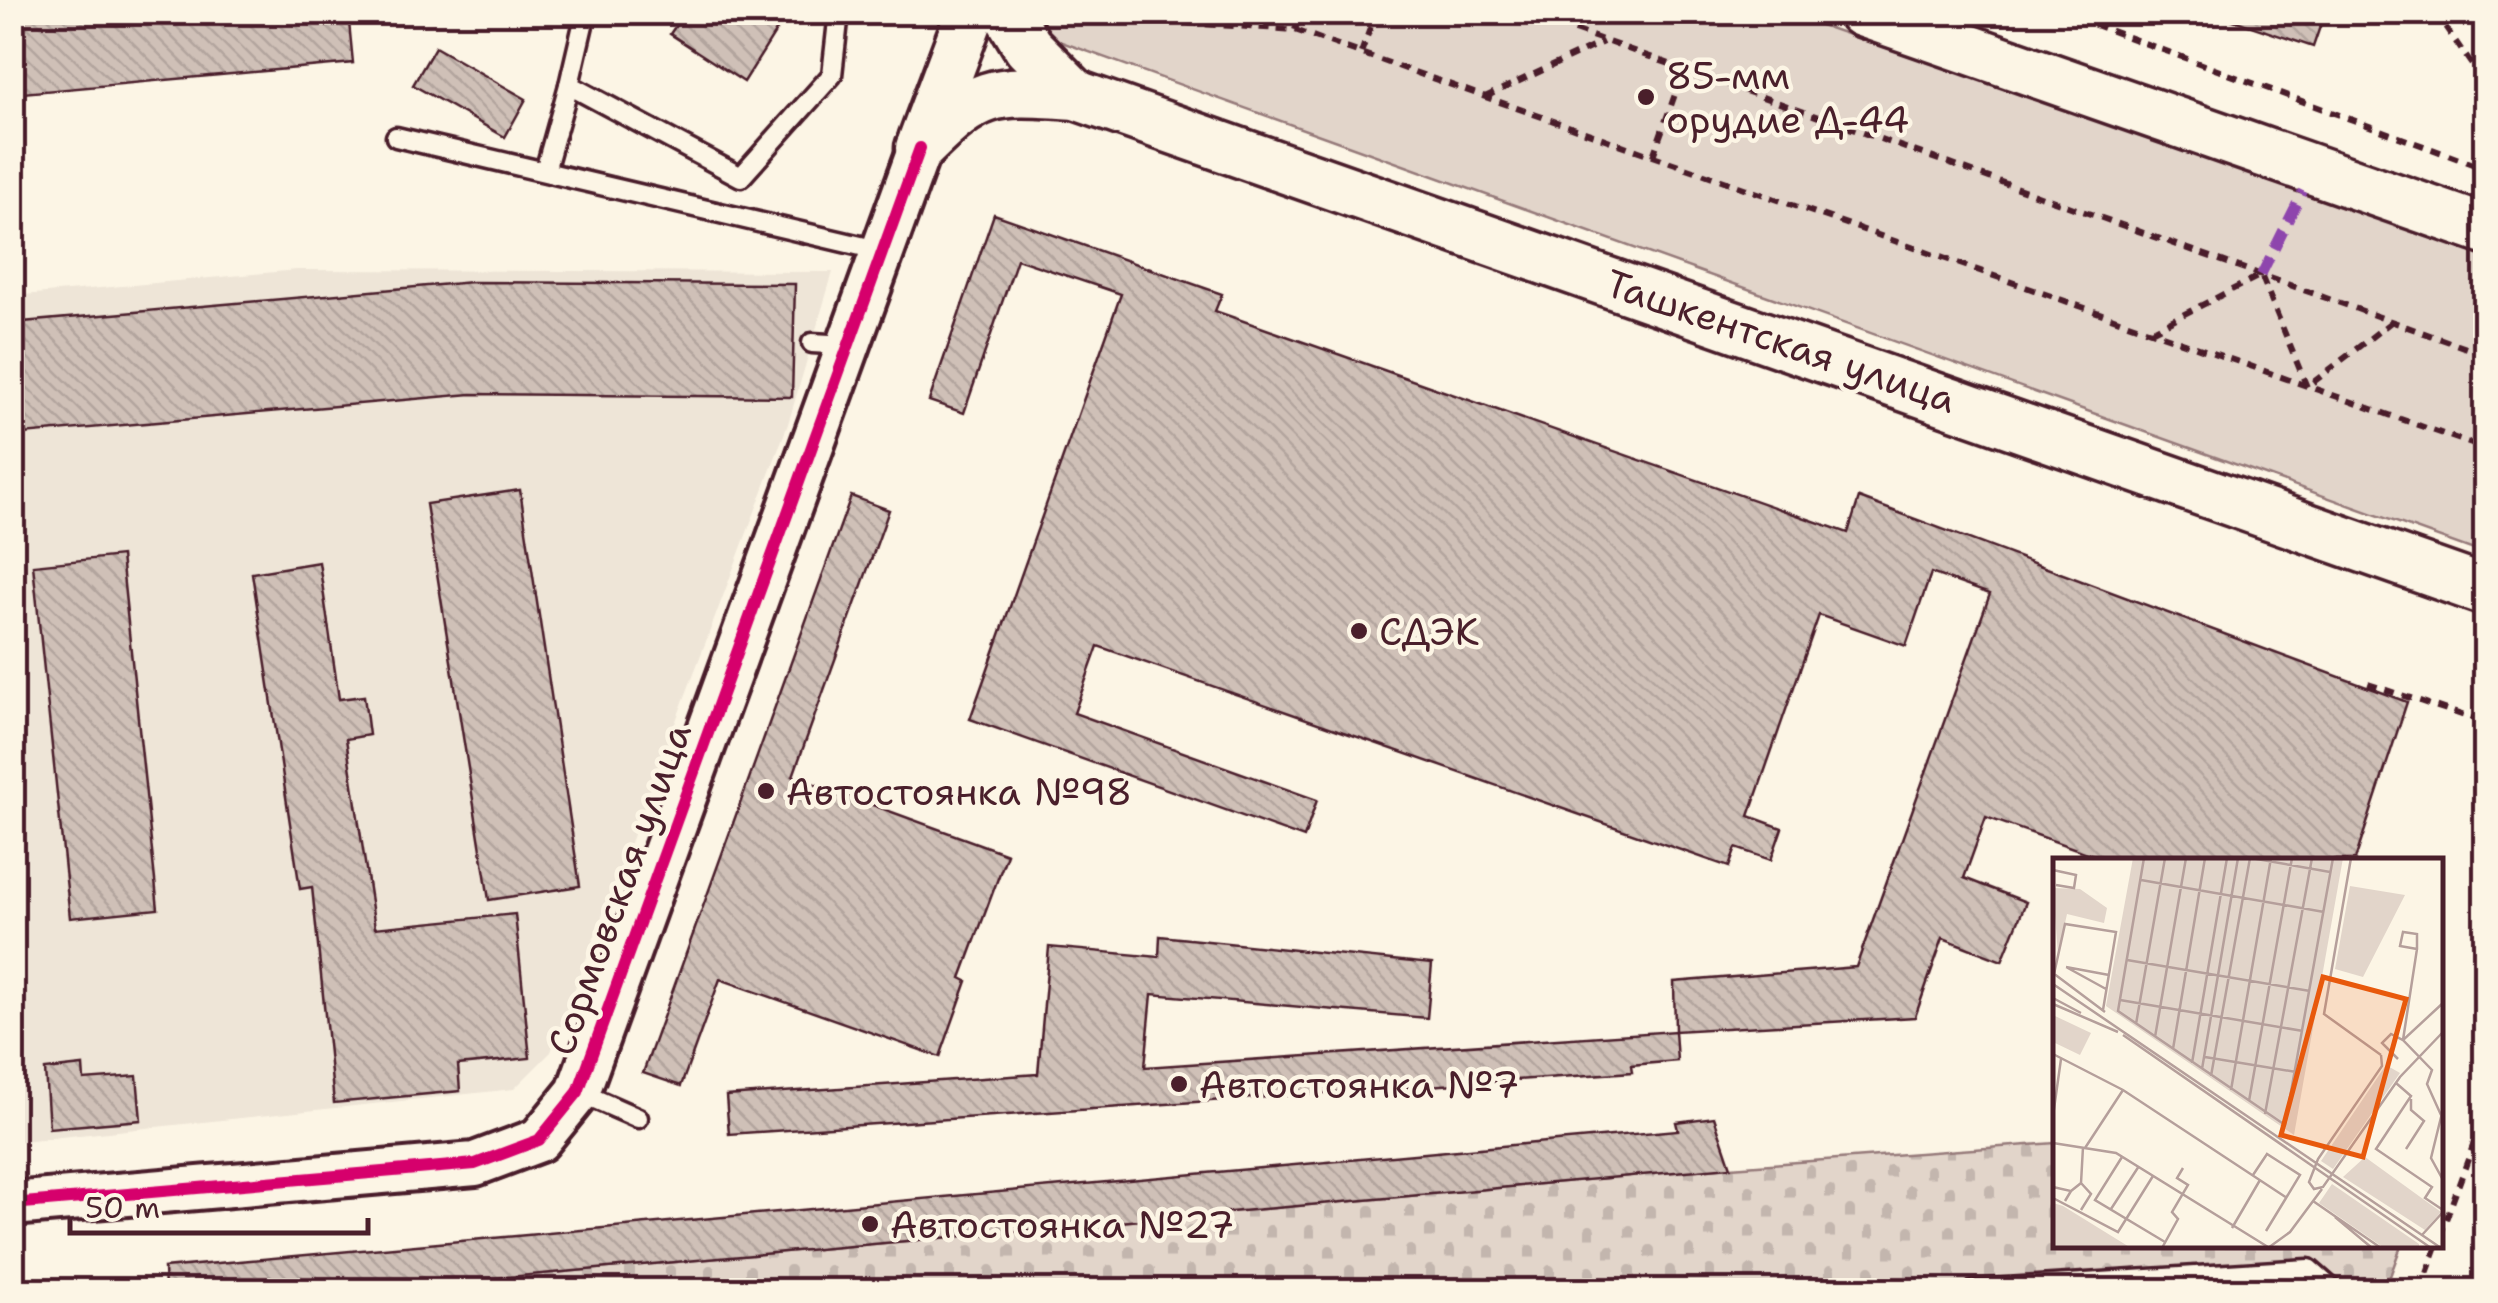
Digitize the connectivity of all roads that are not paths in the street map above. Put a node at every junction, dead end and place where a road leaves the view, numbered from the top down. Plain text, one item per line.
1 (586, 12) edge
2 (839, 12) edge
3 (971, 12) edge
4 (1007, 12) edge
5 (1862, 12) edge
6 (570, 85) junction
7 (1076, 95) junction
8 (396, 136) dead end
9 (920, 148) junction
10 (545, 171) junction
11 (2486, 230) edge
12 (882, 250) junction
13 (2486, 591) edge
14 (578, 1092) junction
15 (638, 1118) dead end
16 (12, 1204) edge
17 (2152, 1284) edge
18 (1975, 1290) edge
19 (2333, 1290) edge

1 - 6 lane
2 - 6 lane
3 - 9 main road
4 - 7 main road, Ташкентская улица
5 - 11 main road
6 - 10 lane
7 - 9 main road, Ташкентская улица
7 - 13 main road, Ташкентская улица
8 - 10 lane
9 - 12 street, Сормовская улица
10 - 12 lane
12 - 14 street, Сормовская улица
14 - 15 lane
14 - 16 street, Сормовская улица
17 - 18 lane
17 - 19 lane

